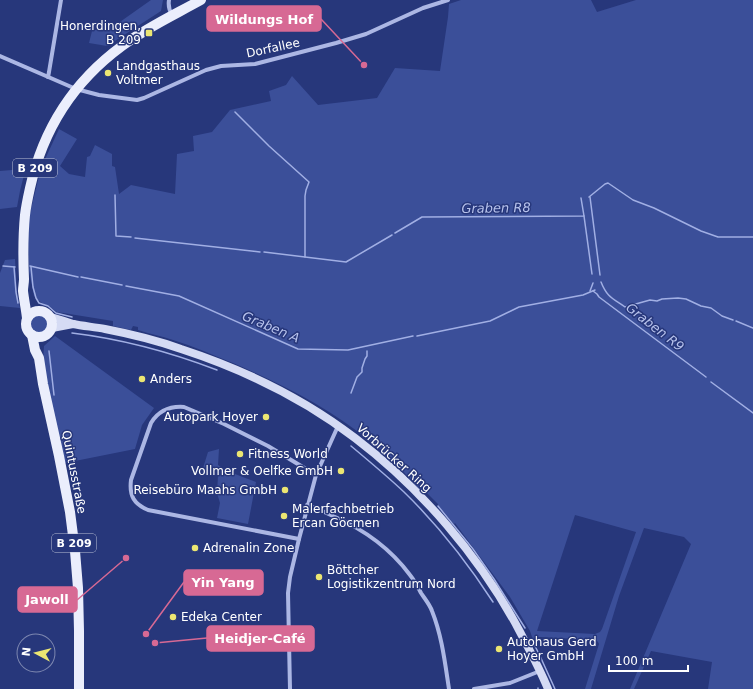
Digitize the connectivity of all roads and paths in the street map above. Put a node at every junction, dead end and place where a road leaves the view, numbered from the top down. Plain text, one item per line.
1 (61, 0) edge
2 (169, 0) edge
3 (200, 0) edge
4 (448, 0) edge
5 (172, 16) junction
6 (0, 56) edge
7 (48, 77) junction
8 (76, 89) junction
9 (24, 280) junction
10 (38, 311) junction
11 (51, 317) junction
12 (27, 318) junction
13 (73, 324) junction
14 (52, 328) junction
15 (32, 335) junction
16 (43, 336) junction
17 (39, 358) junction
18 (338, 426) junction
19 (316, 475) junction
20 (307, 506) junction
21 (299, 539) junction
22 (540, 671) junction
23 (79, 689) edge
24 (290, 689) edge
25 (449, 689) edge
26 (474, 689) edge
27 (548, 689) edge

1 - 7 street
2 - 5 street
3 - 5 main road, B 209
4 - 8 street, Dorfallee
5 - 8 main road, B 209
6 - 7 street, Dorfallee
7 - 8 street, Dorfallee
8 - 9 main road, B 209
9 - 10 main road, B 209
9 - 12 main road, B 209
10 - 11 main road
10 - 12 main road
11 - 13 main road, Vorbrücker Ring
11 - 14 main road
12 - 15 main road, B 209
13 - 14 main road, Vorbrücker Ring
13 - 18 main road, Vorbrücker Ring
14 - 16 main road
15 - 16 main road
15 - 17 main road, Quintusstraße / B 209
16 - 17 main road, Quintusstraße / B 209
17 - 23 main road, Quintusstraße / B 209
18 - 19 street
18 - 22 main road, Vorbrücker Ring
19 - 20 street
19 - 21 street
20 - 21 street
20 - 25 street
21 - 24 street
22 - 26 street
22 - 27 main road, Vorbrücker Ring

